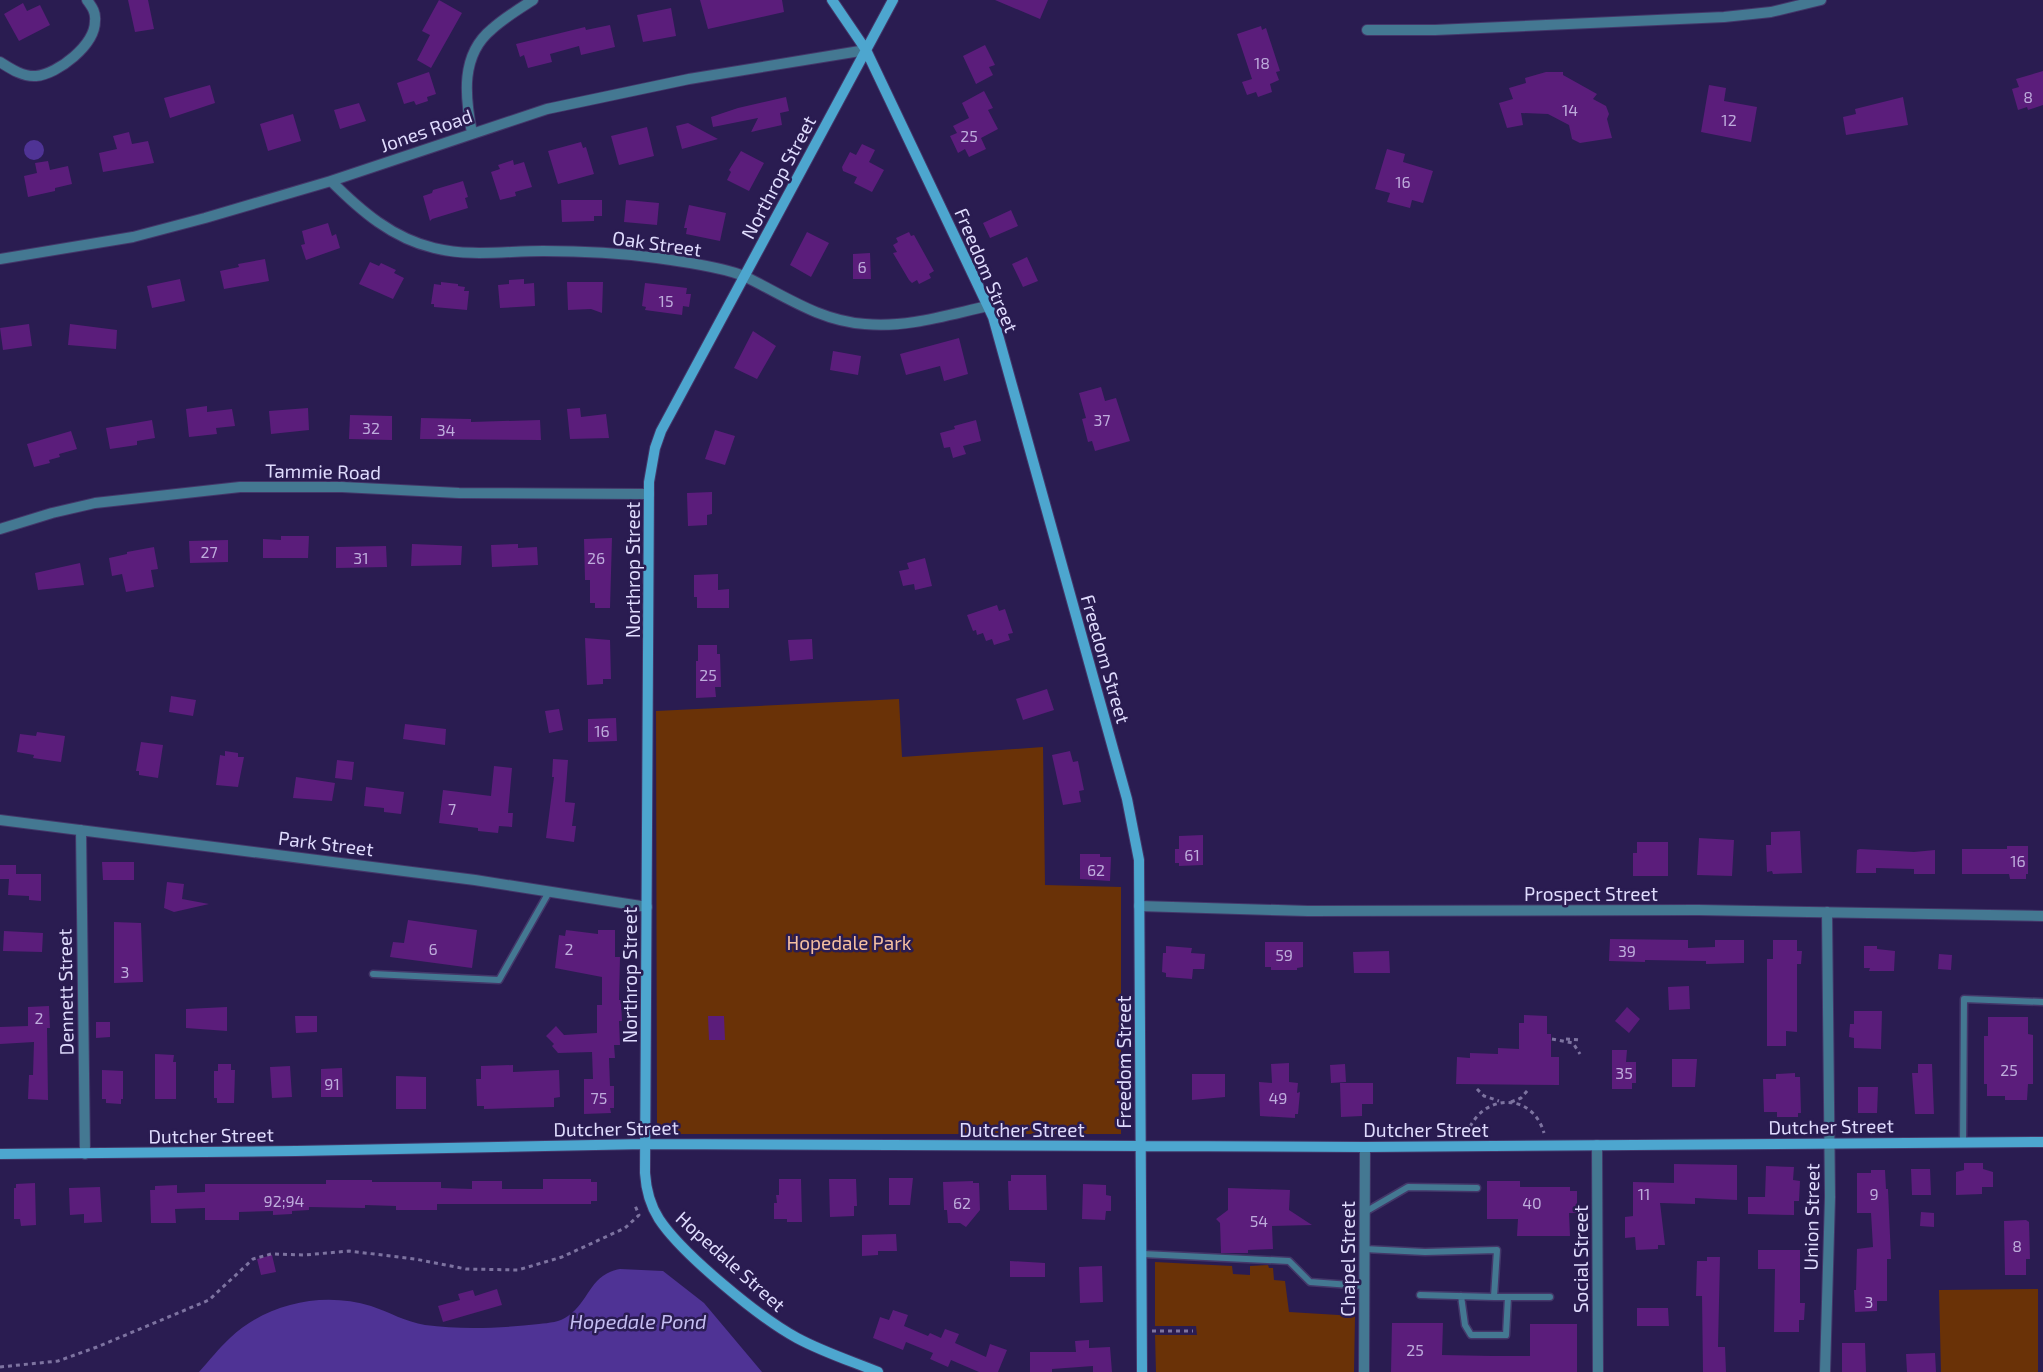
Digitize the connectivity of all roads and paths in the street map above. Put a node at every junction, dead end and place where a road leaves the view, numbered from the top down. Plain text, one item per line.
1 (87, 0) edge
2 (533, 0) edge
3 (832, 0) edge
4 (893, 0) edge
5 (1821, 0) edge
6 (1366, 30) dead end
7 (866, 50) junction
8 (0, 62) edge
9 (472, 133) junction
10 (331, 181) junction
11 (0, 259) edge
12 (744, 276) junction
13 (988, 306) junction
14 (649, 494) junction
15 (0, 529) edge
16 (0, 820) edge
17 (81, 830) junction
18 (549, 892) junction
19 (1140, 906) junction
20 (647, 907) junction
21 (1827, 912) junction
22 (2043, 916) edge
23 (373, 974) dead end
24 (2043, 1002) edge
25 (1552, 1039) dead end
26 (1560, 1039) junction
27 (1580, 1040) dead end
28 (1580, 1054) dead end
29 (1477, 1089) dead end
30 (1528, 1090) dead end
31 (1507, 1102) junction
32 (1467, 1135) dead end
33 (1544, 1136) dead end
34 (1963, 1142) junction
35 (2043, 1142) edge
36 (645, 1144) junction
37 (1829, 1145) junction
38 (1597, 1146) junction
39 (1141, 1147) junction
40 (1365, 1147) junction
41 (0, 1154) edge
42 (84, 1154) junction
43 (1477, 1188) dead end
44 (634, 1203) dead end
45 (1365, 1212) junction
46 (1364, 1249) junction
47 (1143, 1254) junction
48 (1364, 1286) junction
49 (1420, 1295) dead end
50 (1461, 1296) junction
51 (1494, 1297) junction
52 (1508, 1297) junction
53 (1550, 1297) dead end
54 (1149, 1331) dead end
55 (1194, 1331) dead end
56 (0, 1367) edge
57 (878, 1372) edge
58 (1142, 1372) edge
59 (1364, 1372) edge
60 (1598, 1372) edge
61 (1825, 1372) edge

1 - 8 street
2 - 9 street
3 - 7 street, Freedom Street
4 - 7 street, Northrop Street
5 - 6 street
7 - 9 street, Jones Road
7 - 12 street, Northrop Street
7 - 13 street, Freedom Street
9 - 10 street, Jones Road
10 - 11 street, Jones Road
10 - 12 street, Oak Street
12 - 13 street, Oak Street
12 - 14 street, Northrop Street
13 - 19 street, Freedom Street
14 - 15 street, Tammie Road
14 - 20 street, Northrop Street
16 - 17 street, Park Street
17 - 18 street, Park Street
17 - 42 street, Dennett Street
18 - 20 street, Park Street
18 - 23 lane
19 - 21 street, Prospect Street
19 - 39 street, Freedom Street
20 - 36 street, Northrop Street
21 - 22 street, Prospect Street
21 - 37 street, Union Street
24 - 34 lane
25 - 26 path
26 - 27 path
26 - 28 path
29 - 31 path
30 - 31 path
31 - 32 path
31 - 33 path
34 - 35 street, Dutcher Street
34 - 37 street, Dutcher Street
36 - 39 street, Dutcher Street
36 - 42 street, Dutcher Street
36 - 57 street, Hopedale Street
37 - 38 street, Dutcher Street
37 - 61 street, Union Street
38 - 40 street, Dutcher Street
38 - 60 street, Social Street
39 - 40 street, Dutcher Street
39 - 47 street, Freedom Street
40 - 45 street, Chapel Street
41 - 42 street, Dutcher Street
43 - 45 lane
44 - 56 path
45 - 46 street, Chapel Street
46 - 48 street, Chapel Street
46 - 51 lane
47 - 48 lane
47 - 58 street, Freedom Street
48 - 59 street, Chapel Street
49 - 50 lane
50 - 51 lane
50 - 52 lane
51 - 52 lane
52 - 53 lane
54 - 55 path

